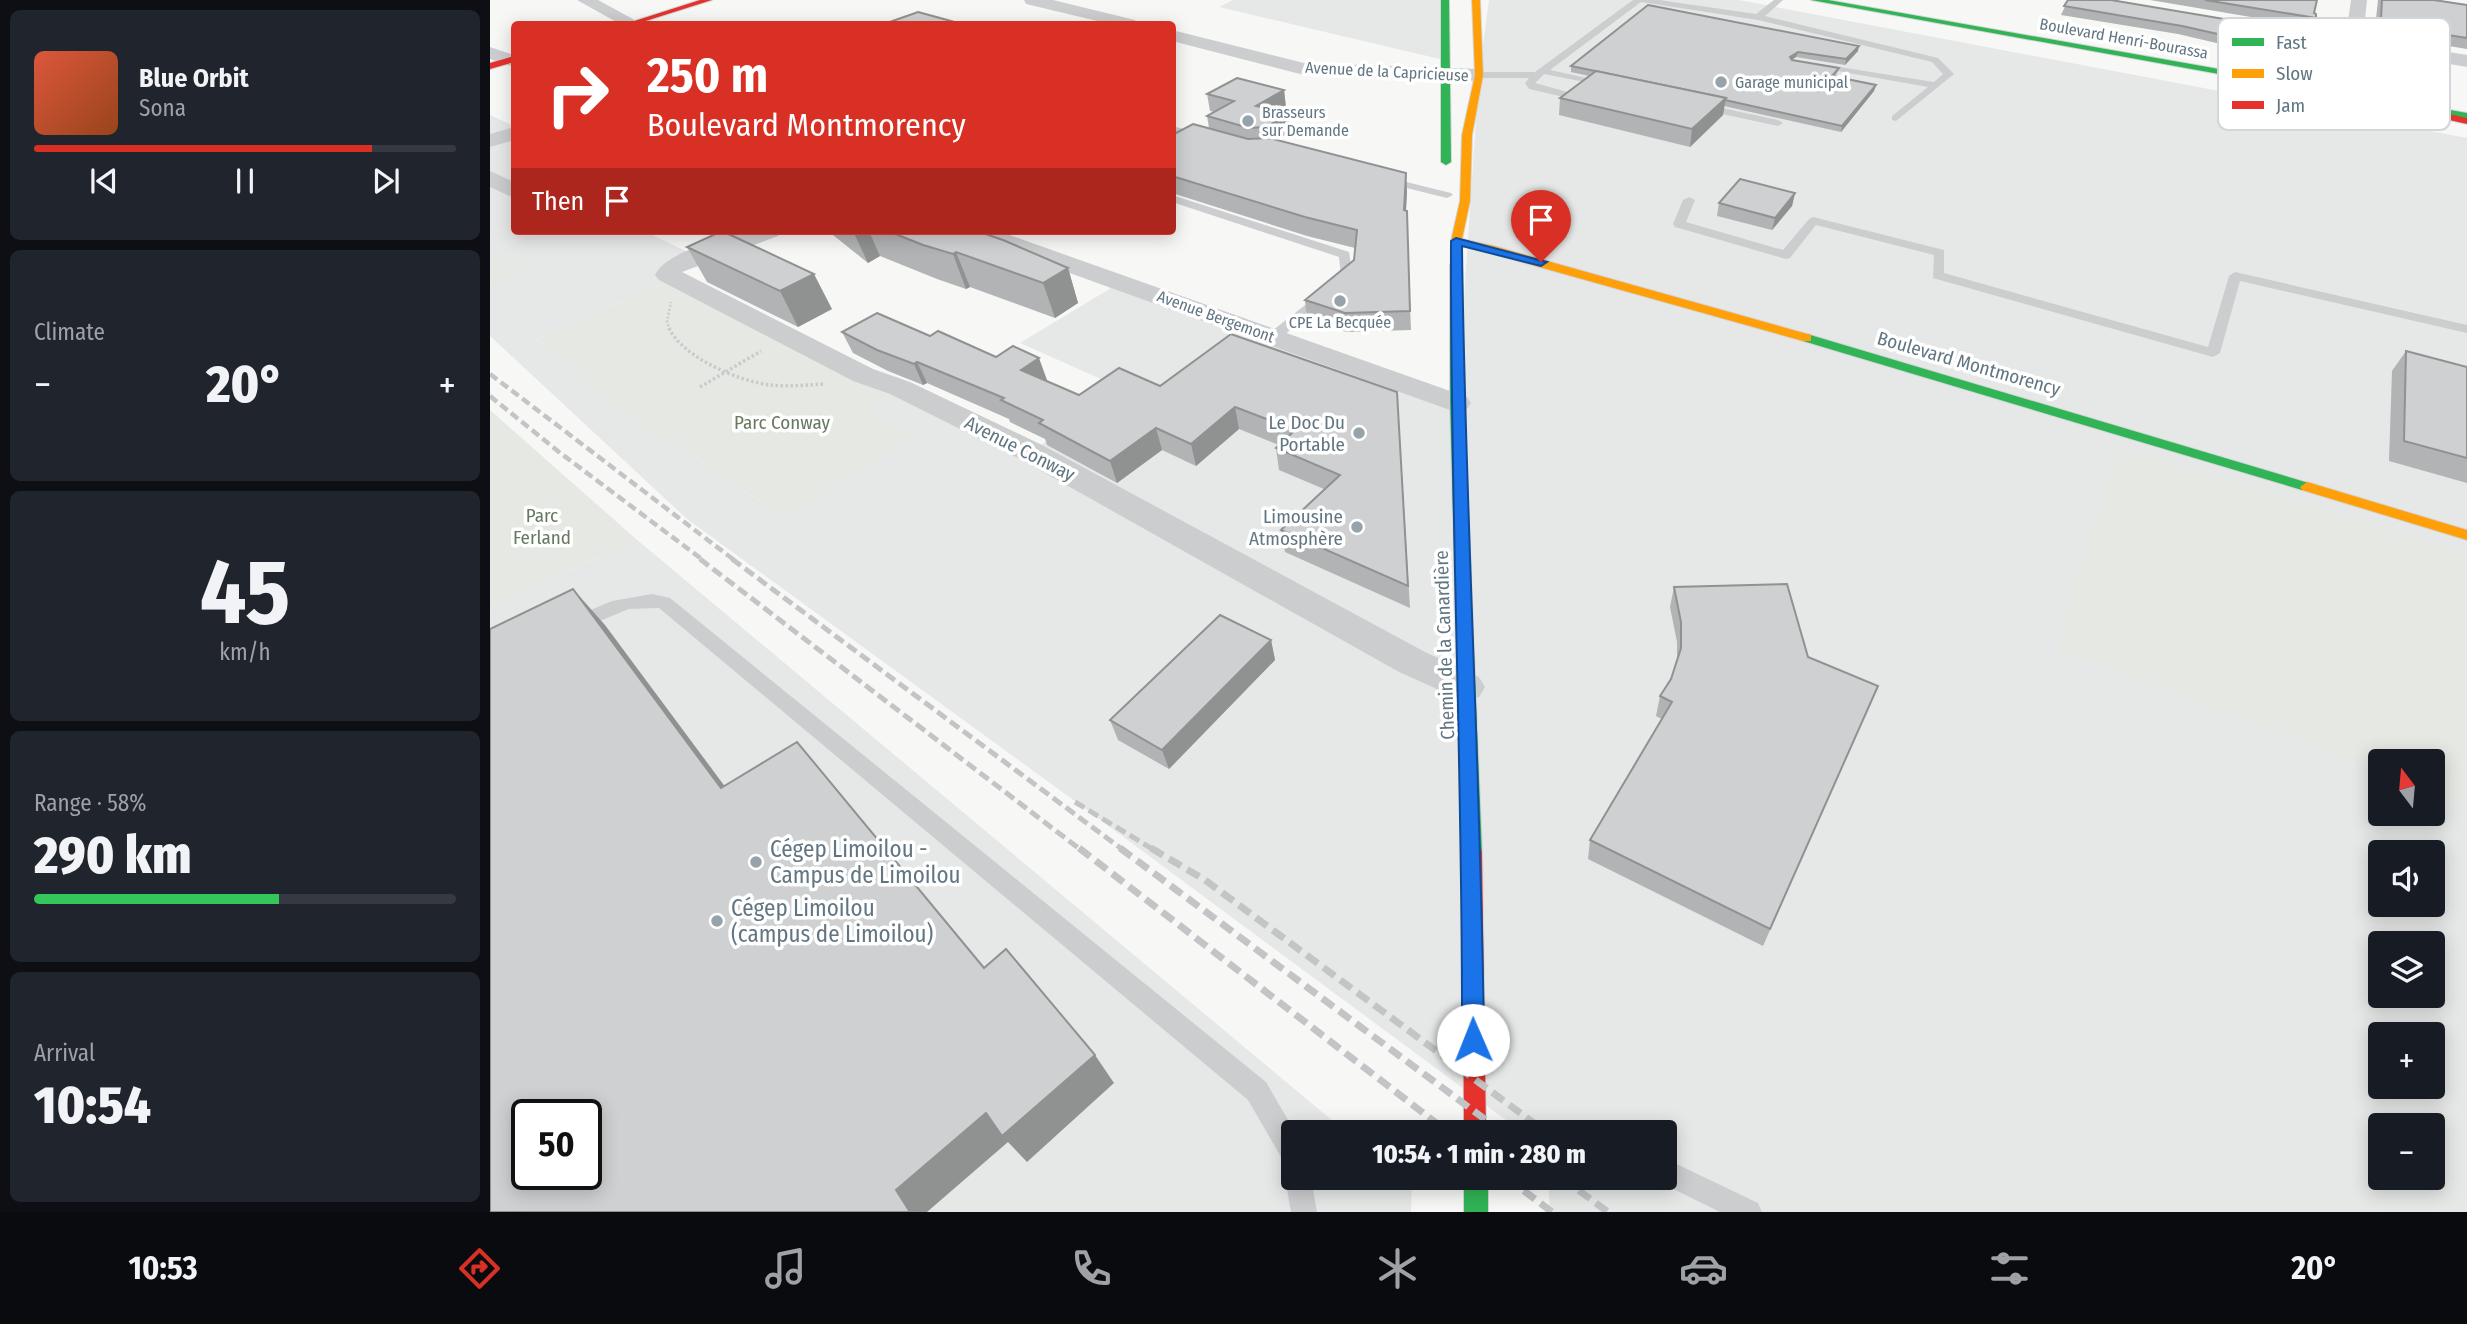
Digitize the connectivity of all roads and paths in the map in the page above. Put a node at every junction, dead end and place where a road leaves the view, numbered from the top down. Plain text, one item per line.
1 (585, 0) edge
2 (708, 0) edge
3 (1032, 0) edge
4 (1445, 0) edge
5 (1476, 0) edge
6 (1640, 0) edge
7 (1779, 0) edge
8 (1815, 0) edge
9 (1865, 0) edge
10 (2359, 0) edge
11 (1758, 17) junction
12 (2356, 18) edge
13 (626, 21) edge
14 (642, 21) edge
15 (1117, 21) edge
16 (1176, 36) edge
17 (490, 54) edge
18 (511, 59) edge
19 (511, 60) edge
20 (2218, 60) edge
21 (490, 65) edge
22 (1809, 65) edge
23 (1540, 73) junction
24 (2218, 73) edge
25 (1445, 75) junction
26 (1479, 75) junction
27 (1935, 85) junction
28 (1616, 87) edge
29 (1568, 95) edge
30 (1697, 105) edge
31 (1896, 118) dead end
32 (1778, 123) dead end
33 (1176, 130) edge
34 (511, 134) edge
35 (1212, 140) edge
36 (490, 141) edge
37 (1373, 177) edge
38 (490, 178) edge
39 (511, 189) edge
40 (1447, 195) junction
41 (1176, 199) edge
42 (1689, 200) dead end
43 (759, 235) edge
44 (986, 235) edge
45 (1456, 241) junction
46 (687, 286) junction
47 (2467, 329) edge
48 (785, 336) junction
49 (1273, 337) junction
50 (725, 372) junction
51 (863, 375) junction
52 (700, 387) dead end
53 (1457, 403) junction
54 (2467, 535) edge
55 (562, 630) edge
56 (1466, 687) junction
57 (1475, 1120) edge
58 (1281, 1133) edge
59 (1677, 1177) edge
60 (1300, 1190) edge
61 (1476, 1190) edge
62 (1304, 1212) edge
63 (1476, 1212) edge
64 (1749, 1212) edge

1 - 13 street
2 - 14 main road
3 - 15 street
4 - 25 main road, Chemin de la Canardière
5 - 26 main road, Chemin de la Canardière
6 - 11 lane
6 - 23 lane
7 - 11 lane
8 - 24 main road, Boulevard Henri-Bourassa
9 - 20 main road, Boulevard Henri-Bourassa
10 - 12 street
11 - 27 lane
16 - 25 street, Avenue de la Capricieuse
17 - 18 street
19 - 21 main road
22 - 27 lane
23 - 26 lane
23 - 28 lane
23 - 29 lane
25 - 26 street, Avenue de la Capricieuse
25 - 40 main road, Chemin de la Canardière
26 - 45 main road, Chemin de la Canardière
27 - 31 lane
30 - 32 lane
33 - 35 lane
34 - 36 street
37 - 40 lane
38 - 39 street
40 - 45 main road, Chemin de la Canardière
41 - 49 lane
42 - 47 lane
43 - 46 street
44 - 49 street, Avenue Bergemont
45 - 53 main road, Chemin de la Canardière
45 - 54 main road, Boulevard Montmorency
46 - 48 street, Avenue Conway
46 - 50 path
48 - 50 path
48 - 51 street, Avenue Conway
49 - 53 street, Avenue Bergemont
50 - 51 path
50 - 52 path
51 - 56 street, Avenue Conway
53 - 56 main road, Chemin de la Canardière
55 - 58 lane
56 - 57 main road, Chemin de la Canardière
59 - 64 lane
60 - 62 lane
61 - 63 main road

